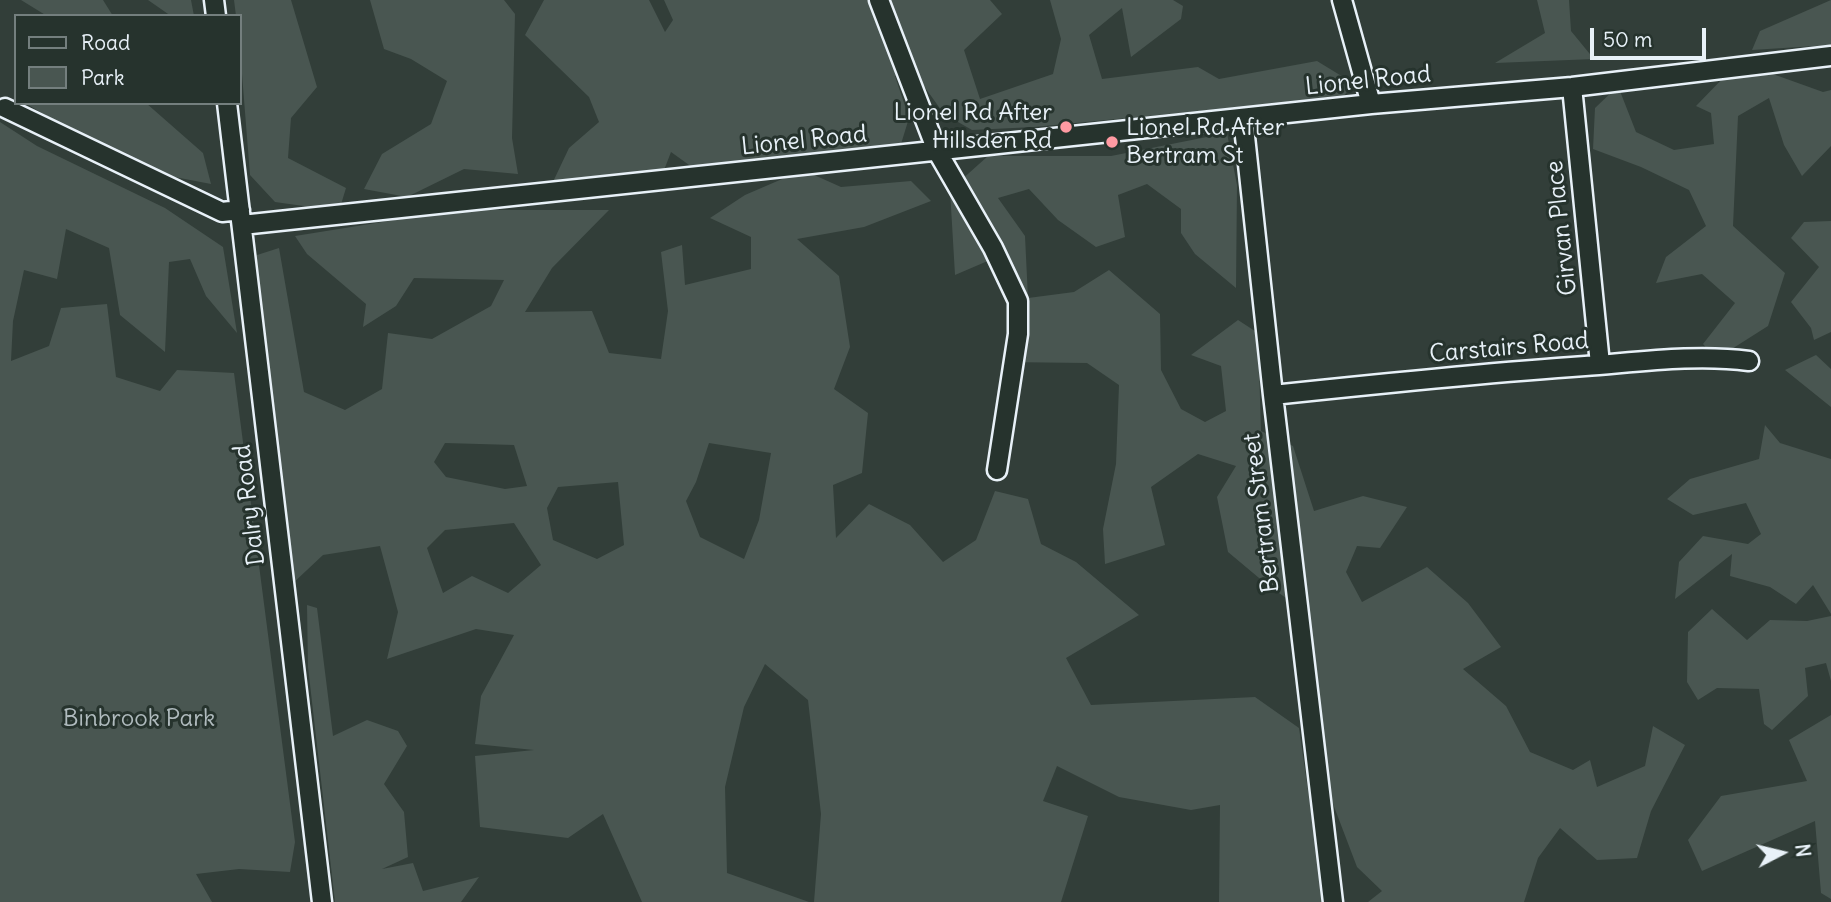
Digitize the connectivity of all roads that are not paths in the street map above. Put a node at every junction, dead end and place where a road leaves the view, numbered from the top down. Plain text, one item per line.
1 (879, 0) edge
2 (1342, 0) edge
3 (1831, 57) edge
4 (1572, 87) junction
5 (1371, 104) junction
6 (227, 105) edge
7 (5, 108) dead end
8 (1243, 118) junction
9 (937, 151) junction
10 (241, 217) junction
11 (1749, 361) dead end
12 (1600, 365) junction
13 (1273, 394) junction
14 (997, 471) dead end
15 (322, 902) edge
16 (1333, 902) edge

1 - 9 street
2 - 5 street
3 - 4 street, Lionel Road
4 - 5 street, Lionel Road
4 - 12 street, Girvan Place
5 - 8 street, Lionel Road
6 - 10 street, Dalry Road
7 - 10 street, Lionel Road
8 - 9 street, Lionel Road
8 - 13 street, Bertram Street
9 - 10 street, Lionel Road
9 - 14 street
10 - 15 street, Dalry Road
11 - 12 street, Carstairs Road
12 - 13 street, Carstairs Road
13 - 16 street, Bertram Street

